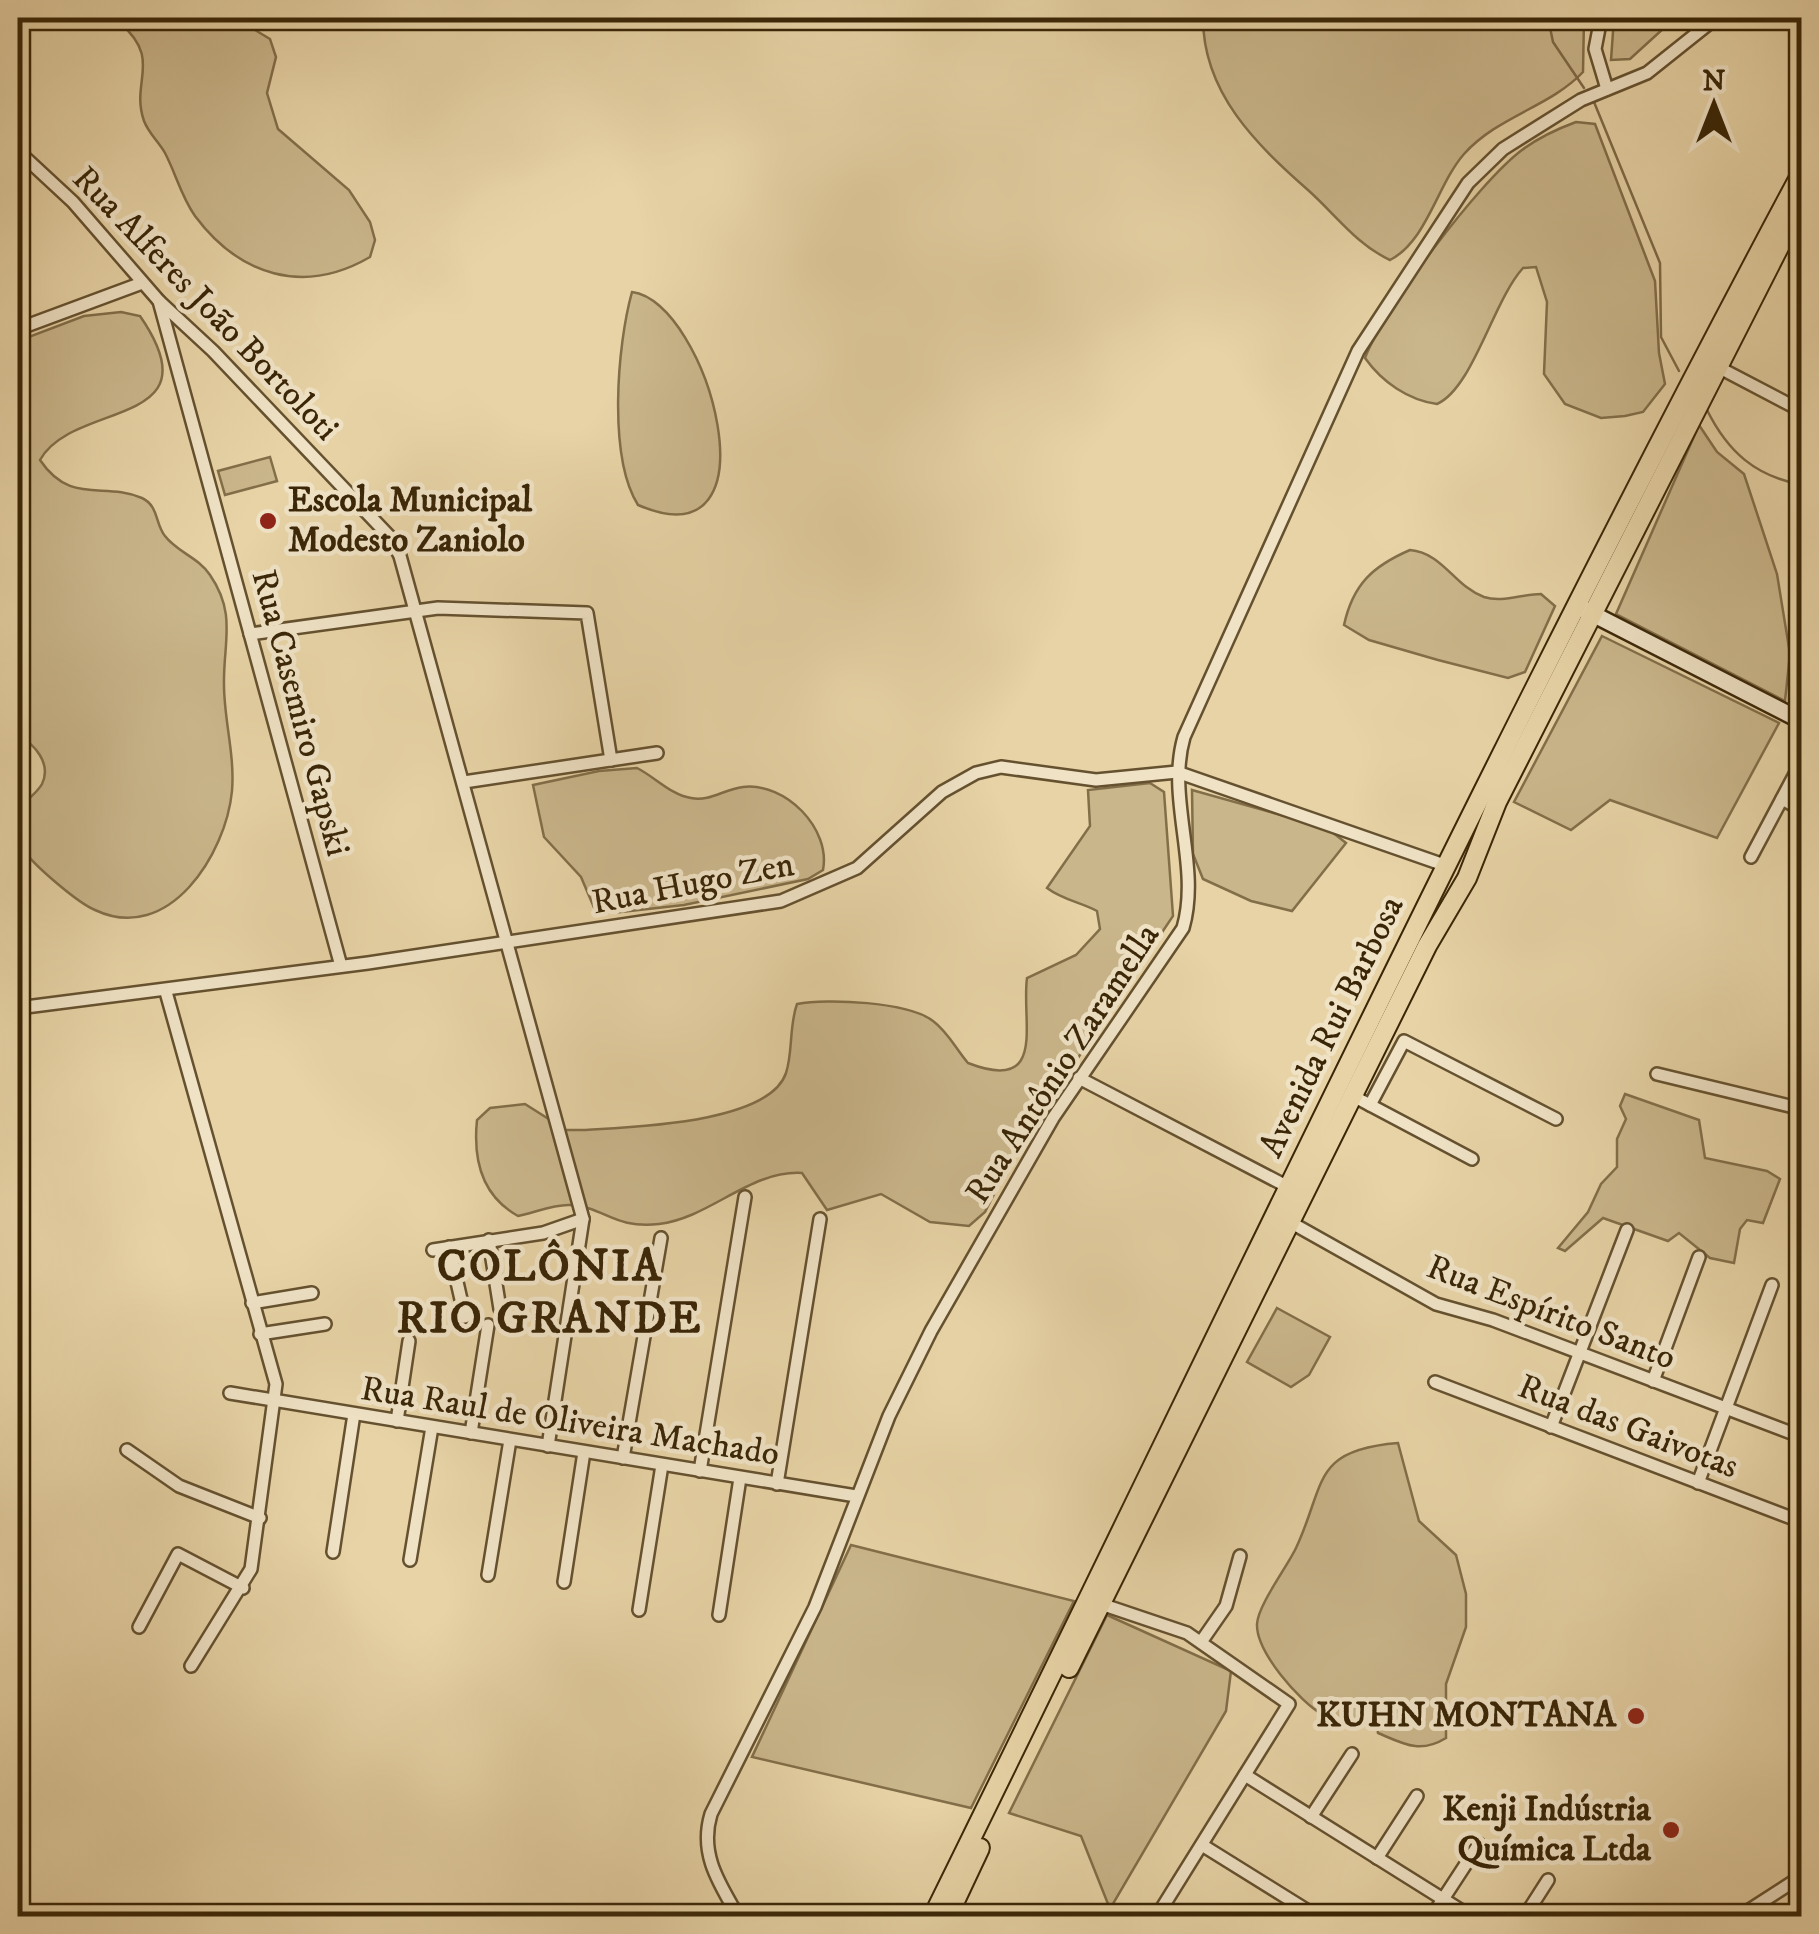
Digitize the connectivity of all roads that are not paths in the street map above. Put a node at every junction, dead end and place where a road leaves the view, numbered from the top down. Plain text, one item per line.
1 (1602, 18) edge
2 (1716, 18) edge
3 (1606, 90) junction
4 (18, 152) edge
5 (1802, 172) edge
6 (1802, 202) edge
7 (142, 283) junction
8 (159, 302) junction
9 (18, 329) edge
10 (1705, 376) junction
11 (1800, 408) edge
12 (416, 610) junction
13 (1585, 610) junction
14 (250, 634) junction
15 (1802, 721) edge
16 (657, 753) dead end
17 (611, 760) junction
18 (1802, 761) edge
19 (1177, 772) junction
20 (464, 782) junction
21 (1782, 799) junction
22 (1802, 810) edge
23 (1752, 857) dead end
24 (1449, 864) junction
25 (1468, 875) junction
26 (510, 943) junction
27 (340, 966) junction
28 (166, 992) junction
29 (18, 1008) edge
30 (1658, 1074) dead end
31 (1079, 1078) junction
32 (1352, 1096) junction
33 (1370, 1105) junction
34 (1802, 1109) edge
35 (1556, 1119) dead end
36 (1472, 1159) dead end
37 (1290, 1188) junction
38 (745, 1197) dead end
39 (583, 1219) junction
40 (820, 1219) dead end
41 (1290, 1222) junction
42 (1626, 1230) dead end
43 (660, 1238) dead end
44 (490, 1240) junction
45 (449, 1246) junction
46 (433, 1250) dead end
47 (1699, 1257) dead end
48 (1772, 1285) dead end
49 (312, 1292) dead end
50 (252, 1303) junction
51 (500, 1310) dead end
52 (466, 1317) dead end
53 (326, 1324) dead end
54 (488, 1325) dead end
55 (260, 1334) junction
56 (409, 1342) dead end
57 (1580, 1353) junction
58 (1653, 1380) junction
59 (1435, 1382) dead end
60 (230, 1392) dead end
61 (275, 1401) junction
62 (1726, 1408) junction
63 (354, 1414) junction
64 (397, 1421) junction
65 (432, 1427) junction
66 (1551, 1427) junction
67 (471, 1433) junction
68 (1802, 1436) edge
69 (510, 1440) junction
70 (548, 1446) junction
71 (128, 1450) dead end
72 (584, 1452) junction
73 (623, 1458) junction
74 (662, 1465) junction
75 (700, 1471) junction
76 (740, 1478) junction
77 (1698, 1483) junction
78 (777, 1484) junction
79 (856, 1496) junction
80 (260, 1518) junction
81 (1802, 1522) edge
82 (333, 1552) dead end
83 (1240, 1556) dead end
84 (410, 1560) dead end
85 (488, 1575) dead end
86 (564, 1582) dead end
87 (243, 1588) junction
88 (1101, 1604) junction
89 (639, 1610) dead end
90 (719, 1614) dead end
91 (139, 1627) dead end
92 (1201, 1642) junction
93 (191, 1666) dead end
94 (1352, 1754) dead end
95 (1245, 1775) junction
96 (1417, 1796) dead end
97 (1311, 1816) junction
98 (1479, 1844) dead end
99 (1202, 1845) junction
100 (1377, 1858) junction
101 (1802, 1876) edge
102 (1548, 1880) dead end
103 (1443, 1900) junction
104 (738, 1916) edge
105 (933, 1916) edge
106 (948, 1916) edge
107 (1158, 1916) edge
108 (1316, 1916) edge
109 (1432, 1916) edge
110 (1470, 1916) edge
111 (1525, 1916) edge
112 (1740, 1916) edge

1 - 3 street
2 - 3 street, Rua Antônio Zaramella
3 - 19 street, Rua Antônio Zaramella
4 - 7 street, Rua Alferes João Bortoloti
5 - 10 main road, Avenida Rui Barbosa
6 - 10 main road, Avenida Rui Barbosa
7 - 8 street, Rua Alferes João Bortoloti
7 - 9 street
8 - 12 street, Rua Alferes João Bortoloti
8 - 14 street, Rua Casemiro Gapski
10 - 11 street
10 - 13 main road, Avenida Rui Barbosa
12 - 14 street
12 - 17 street
12 - 20 street, Rua Alferes João Bortoloti
13 - 15 main road
13 - 24 main road, Avenida Rui Barbosa
13 - 25 main road, Avenida Rui Barbosa
14 - 27 street, Rua Casemiro Gapski
16 - 17 street
17 - 20 street
18 - 21 street
19 - 24 street, Rua Hugo Zen
19 - 26 street, Rua Hugo Zen
19 - 31 street, Rua Antônio Zaramella
20 - 26 street, Rua Alferes João Bortoloti
21 - 22 street
21 - 23 street
24 - 25 main road
24 - 37 main road, Avenida Rui Barbosa
25 - 32 main road, Avenida Rui Barbosa
26 - 27 street, Rua Hugo Zen
26 - 39 street, Rua Alferes João Bortoloti
27 - 28 street, Rua Hugo Zen
28 - 29 street, Rua Hugo Zen
28 - 50 street
30 - 34 street
31 - 37 street
31 - 79 street, Rua Antônio Zaramella
32 - 33 street
32 - 41 main road, Avenida Rui Barbosa
33 - 35 street
33 - 36 street
37 - 105 main road, Avenida Rui Barbosa
38 - 75 street
39 - 44 street
39 - 70 street
40 - 78 street
41 - 57 street, Rua Espírito Santo
41 - 88 main road, Avenida Rui Barbosa
42 - 57 street
43 - 73 street
44 - 45 street
44 - 51 street
45 - 46 street
45 - 52 street
47 - 58 street
48 - 62 street
49 - 50 street
50 - 55 street
53 - 55 street
54 - 67 street
55 - 61 street
56 - 64 street
57 - 58 street, Rua Espírito Santo
57 - 66 street
58 - 62 street, Rua Espírito Santo
59 - 66 street, Rua das Gaivotas
60 - 61 street, Rua Raul de Oliveira Machado
61 - 63 street, Rua Raul de Oliveira Machado
61 - 80 street
62 - 68 street, Rua Espírito Santo
62 - 77 street
63 - 64 street, Rua Raul de Oliveira Machado
63 - 82 street
64 - 65 street, Rua Raul de Oliveira Machado
65 - 67 street, Rua Raul de Oliveira Machado
65 - 84 street
66 - 77 street, Rua das Gaivotas
67 - 69 street, Rua Raul de Oliveira Machado
69 - 70 street, Rua Raul de Oliveira Machado
69 - 85 street
70 - 72 street, Rua Raul de Oliveira Machado
71 - 80 street
72 - 73 street, Rua Raul de Oliveira Machado
72 - 86 street
73 - 74 street, Rua Raul de Oliveira Machado
74 - 75 street, Rua Raul de Oliveira Machado
74 - 89 street
75 - 76 street, Rua Raul de Oliveira Machado
76 - 78 street, Rua Raul de Oliveira Machado
76 - 90 street
77 - 81 street, Rua das Gaivotas
78 - 79 street, Rua Raul de Oliveira Machado
79 - 104 street, Rua Antônio Zaramella
80 - 87 street
83 - 92 street
87 - 91 street
87 - 93 street
88 - 92 street
88 - 106 main road, Avenida Rui Barbosa
92 - 95 street
94 - 97 street
95 - 97 street
95 - 99 street
96 - 100 street
97 - 100 street
98 - 103 street
99 - 107 street
99 - 108 street
100 - 103 street
101 - 112 street
102 - 111 street
103 - 109 street
103 - 110 street

